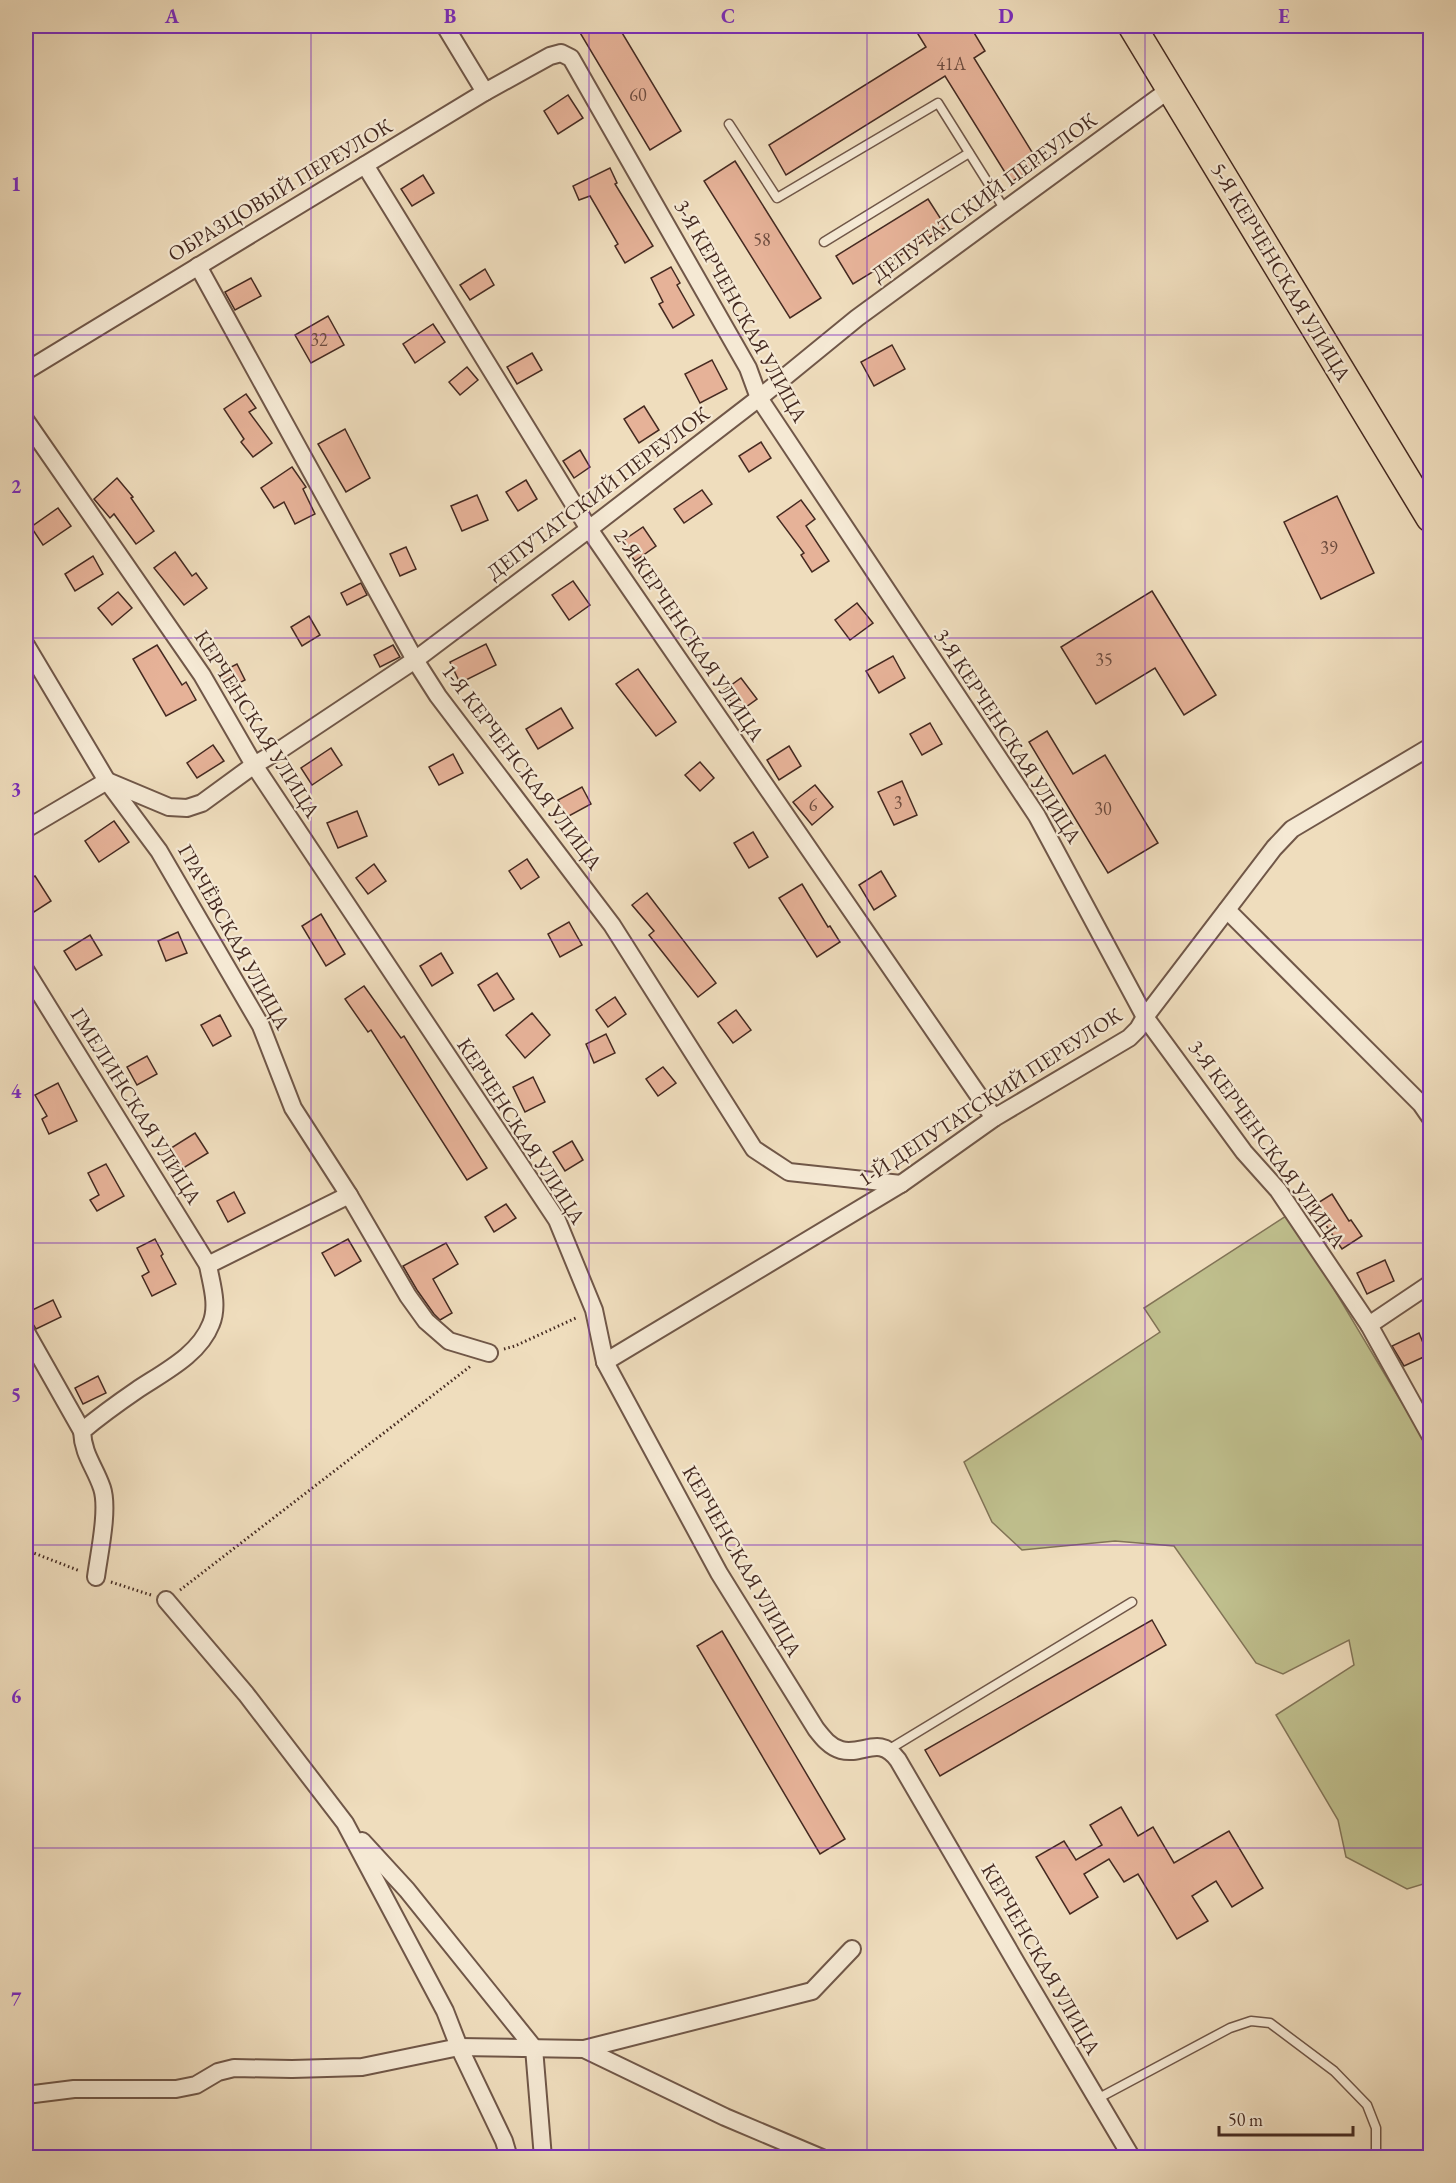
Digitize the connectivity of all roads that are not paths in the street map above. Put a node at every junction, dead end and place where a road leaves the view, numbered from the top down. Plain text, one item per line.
1 (445, 26) edge
2 (1132, 26) edge
3 (561, 53) joint
4 (1170, 89) junction
5 (486, 92) junction
6 (729, 124) dead end
7 (969, 153) junction
8 (365, 165) junction
9 (1005, 210) junction
10 (824, 242) dead end
11 (198, 266) junction
12 (26, 371) edge
13 (759, 398) junction
14 (26, 421) edge
15 (1431, 519) edge
16 (589, 529) junction
17 (26, 645) edge
18 (415, 660) junction
19 (1431, 747) edge
20 (254, 765) junction
21 (107, 781) junction
22 (26, 829) edge
23 (1227, 910) junction
24 (26, 971) edge
25 (1145, 1017) junction
26 (1431, 1117) edge
27 (994, 1118) junction
28 (901, 1184) junction
29 (349, 1195) junction
30 (208, 1265) junction
31 (1431, 1284) edge
32 (1369, 1325) junction
33 (26, 1332) edge
34 (489, 1353) road end
35 (605, 1362) junction
36 (82, 1431) junction
37 (1431, 1435) edge
38 (96, 1577) road end
39 (166, 1600) road end
40 (1132, 1602) dead end
41 (888, 1750) junction
42 (345, 1823) junction
43 (852, 1949) dead end
44 (459, 2047) junction
45 (534, 2048) junction
46 (584, 2049) junction
47 (26, 2095) edge
48 (1097, 2099) junction
49 (509, 2157) edge
50 (543, 2157) edge
51 (822, 2157) edge
52 (1132, 2157) edge
53 (1376, 2157) edge

1 - 5 street
2 - 4 main road, 5-Я КЕРЧЕНСКАЯ УЛИЦА
3 - 5 street, ОБРАЗЦОВЫЙ ПЕРЕУЛОК
3 - 13 street, 3-Я КЕРЧЕНСКАЯ УЛИЦА
4 - 9 street, ДЕПУТАТСКИЙ ПЕРЕУЛОК
4 - 15 main road, 5-Я КЕРЧЕНСКАЯ УЛИЦА
5 - 8 street, ОБРАЗЦОВЫЙ ПЕРЕУЛОК
6 - 7 lane
7 - 9 lane
7 - 10 lane
8 - 11 street, ОБРАЗЦОВЫЙ ПЕРЕУЛОК
8 - 16 street, 2-Я КЕРЧЕНСКАЯ УЛИЦА
9 - 13 street, ДЕПУТАТСКИЙ ПЕРЕУЛОК
11 - 12 street, ОБРАЗЦОВЫЙ ПЕРЕУЛОК
11 - 18 street, 1-Я КЕРЧЕНСКАЯ УЛИЦА
13 - 16 street, ДЕПУТАТСКИЙ ПЕРЕУЛОК
13 - 25 street, 3-Я КЕРЧЕНСКАЯ УЛИЦА
14 - 20 street, КЕРЧЕНСКАЯ УЛИЦА
16 - 18 street, ДЕПУТАТСКИЙ ПЕРЕУЛОК
16 - 27 street, 2-Я КЕРЧЕНСКАЯ УЛИЦА
17 - 21 street, ГРАЧЁВСКАЯ УЛИЦА
18 - 20 street, ДЕПУТАТСКИЙ ПЕРЕУЛОК
18 - 28 street, 1-Я КЕРЧЕНСКАЯ УЛИЦА
19 - 23 street, 1-Й ДЕПУТАТСКИЙ ПЕРЕУЛОК
20 - 21 street, ДЕПУТАТСКИЙ ПЕРЕУЛОК
20 - 35 street, КЕРЧЕНСКАЯ УЛИЦА
21 - 22 street
21 - 29 street, ГРАЧЁВСКАЯ УЛИЦА
23 - 25 street, 1-Й ДЕПУТАТСКИЙ ПЕРЕУЛОК
23 - 26 street
24 - 30 street, ГМЕЛИНСКАЯ УЛИЦА
25 - 27 street, 1-Й ДЕПУТАТСКИЙ ПЕРЕУЛОК
25 - 32 street, 3-Я КЕРЧЕНСКАЯ УЛИЦА
27 - 28 street, 1-Й ДЕПУТАТСКИЙ ПЕРЕУЛОК
28 - 35 street, 1-Й ДЕПУТАТСКИЙ ПЕРЕУЛОК
29 - 30 street
29 - 34 street, ГРАЧЁВСКАЯ УЛИЦА
30 - 36 street
31 - 32 street
32 - 37 street, 3-Я КЕРЧЕНСКАЯ УЛИЦА
33 - 36 street
35 - 41 street, КЕРЧЕНСКАЯ УЛИЦА
36 - 38 street
39 - 42 street
40 - 41 lane
41 - 48 street, КЕРЧЕНСКАЯ УЛИЦА
42 - 44 street
42 - 45 street
43 - 46 street
44 - 45 street
44 - 47 street
44 - 49 street
45 - 46 street
45 - 50 street
46 - 51 street
48 - 52 street, КЕРЧЕНСКАЯ УЛИЦА
48 - 53 lane

